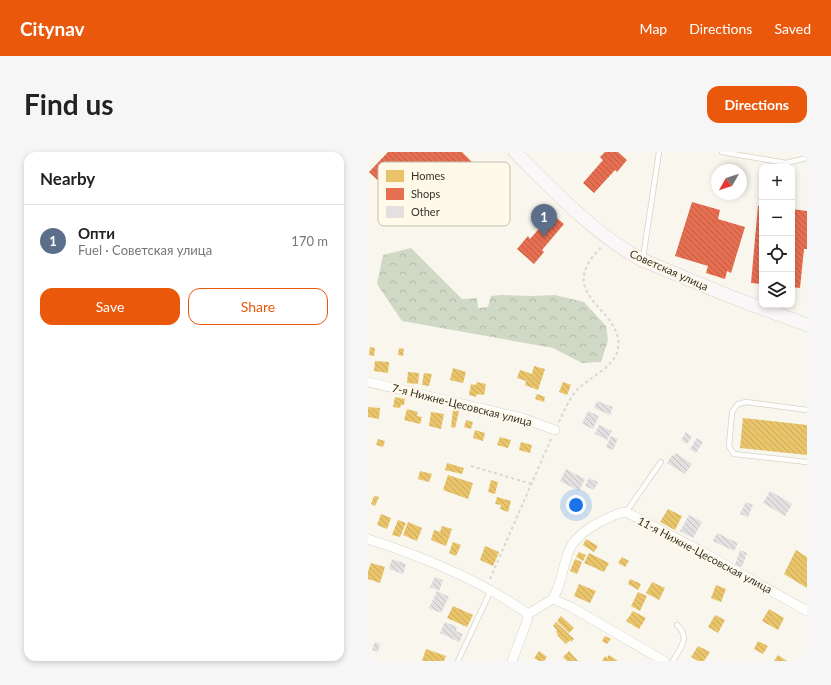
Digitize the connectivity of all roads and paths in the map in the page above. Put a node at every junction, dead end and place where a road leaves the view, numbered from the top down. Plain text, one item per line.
1 (515, 152) edge
2 (659, 152) edge
3 (722, 152) edge
4 (807, 158) edge
5 (608, 239) junction
6 (642, 260) junction
7 (807, 325) edge
8 (368, 382) edge
9 (807, 410) edge
10 (555, 430) junction
11 (662, 462) dead end
12 (807, 462) edge
13 (471, 466) dead end
14 (532, 484) junction
15 (626, 512) junction
16 (368, 539) edge
17 (488, 589) junction
18 (552, 599) junction
19 (807, 611) edge
20 (528, 614) junction
21 (677, 625) dead end
22 (458, 661) edge
23 (512, 661) edge
24 (664, 661) edge
25 (673, 661) edge

1 - 5 main road, Советская улица
2 - 6 lane
3 - 4 lane
5 - 6 main road, Советская улица
5 - 10 path
6 - 7 main road, Советская улица
8 - 10 street, 7-я Нижне-Цесовская улица
9 - 12 lane
10 - 14 path
11 - 15 lane
13 - 14 path
14 - 17 path
15 - 18 street, 11-я Нижне-Цесовская улица
15 - 19 street, 11-я Нижне-Цесовская улица
16 - 17 street
17 - 20 street
17 - 22 lane
18 - 20 street
18 - 24 street
20 - 23 street
21 - 25 lane

